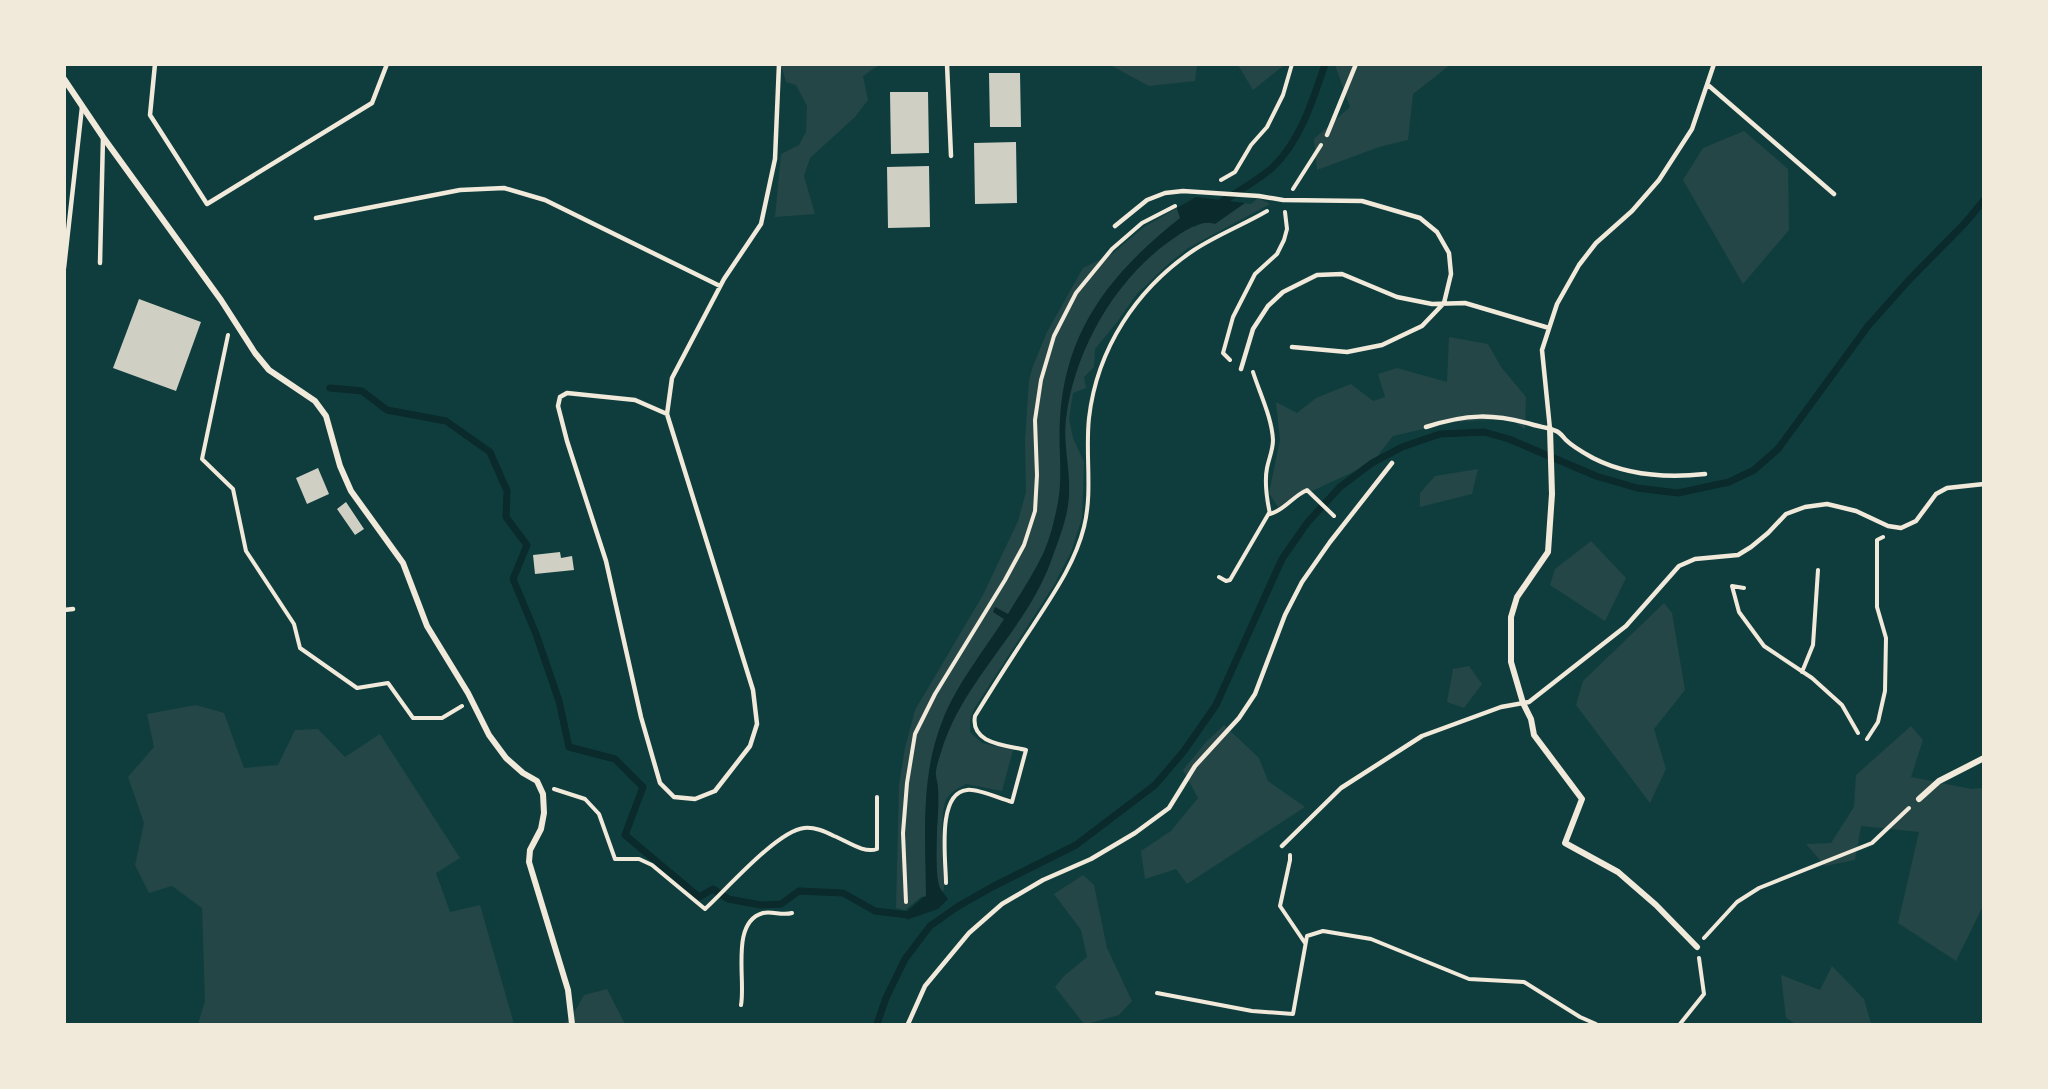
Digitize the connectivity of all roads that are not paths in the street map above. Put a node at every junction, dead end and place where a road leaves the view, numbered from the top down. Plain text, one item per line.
1 (154, 64) edge
2 (387, 64) edge
3 (779, 64) edge
4 (947, 64) edge
5 (1356, 64) edge
6 (1714, 64) edge
7 (64, 79) edge
8 (1708, 85) junction
9 (82, 105) junction
10 (1327, 135) road end
11 (103, 137) junction
12 (951, 156) dead end
13 (1834, 194) dead end
14 (316, 218) dead end
15 (1115, 226) dead end
16 (100, 263) dead end
17 (64, 268) edge
18 (720, 286) junction
19 (1444, 303) junction
20 (1549, 328) junction
21 (1292, 347) dead end
22 (1240, 369) road end
23 (667, 414) junction
24 (1426, 427) dead end
25 (1550, 433) junction
26 (1392, 463) dead end
27 (1706, 474) dead end
28 (1983, 484) edge
29 (64, 609) edge
30 (73, 609) dead end
31 (1523, 703) junction
32 (1983, 758) edge
33 (1918, 799) road end
34 (1282, 846) dead end
35 (1697, 946) road end
36 (572, 1024) edge
37 (908, 1024) edge

1 - 2 lane
3 - 18 lane
4 - 12 lane
5 - 10 lane
6 - 8 lane
7 - 9 street
8 - 13 lane
8 - 20 lane
9 - 11 street
9 - 17 lane
11 - 16 lane
11 - 36 street
14 - 18 lane
15 - 19 lane
18 - 23 lane
19 - 20 lane
19 - 21 lane
19 - 22 lane
20 - 25 lane
23 - 23 lane
24 - 25 lane
25 - 27 lane
25 - 31 street
26 - 37 lane
28 - 31 lane
29 - 30 lane
31 - 34 lane
31 - 35 street
32 - 33 street

